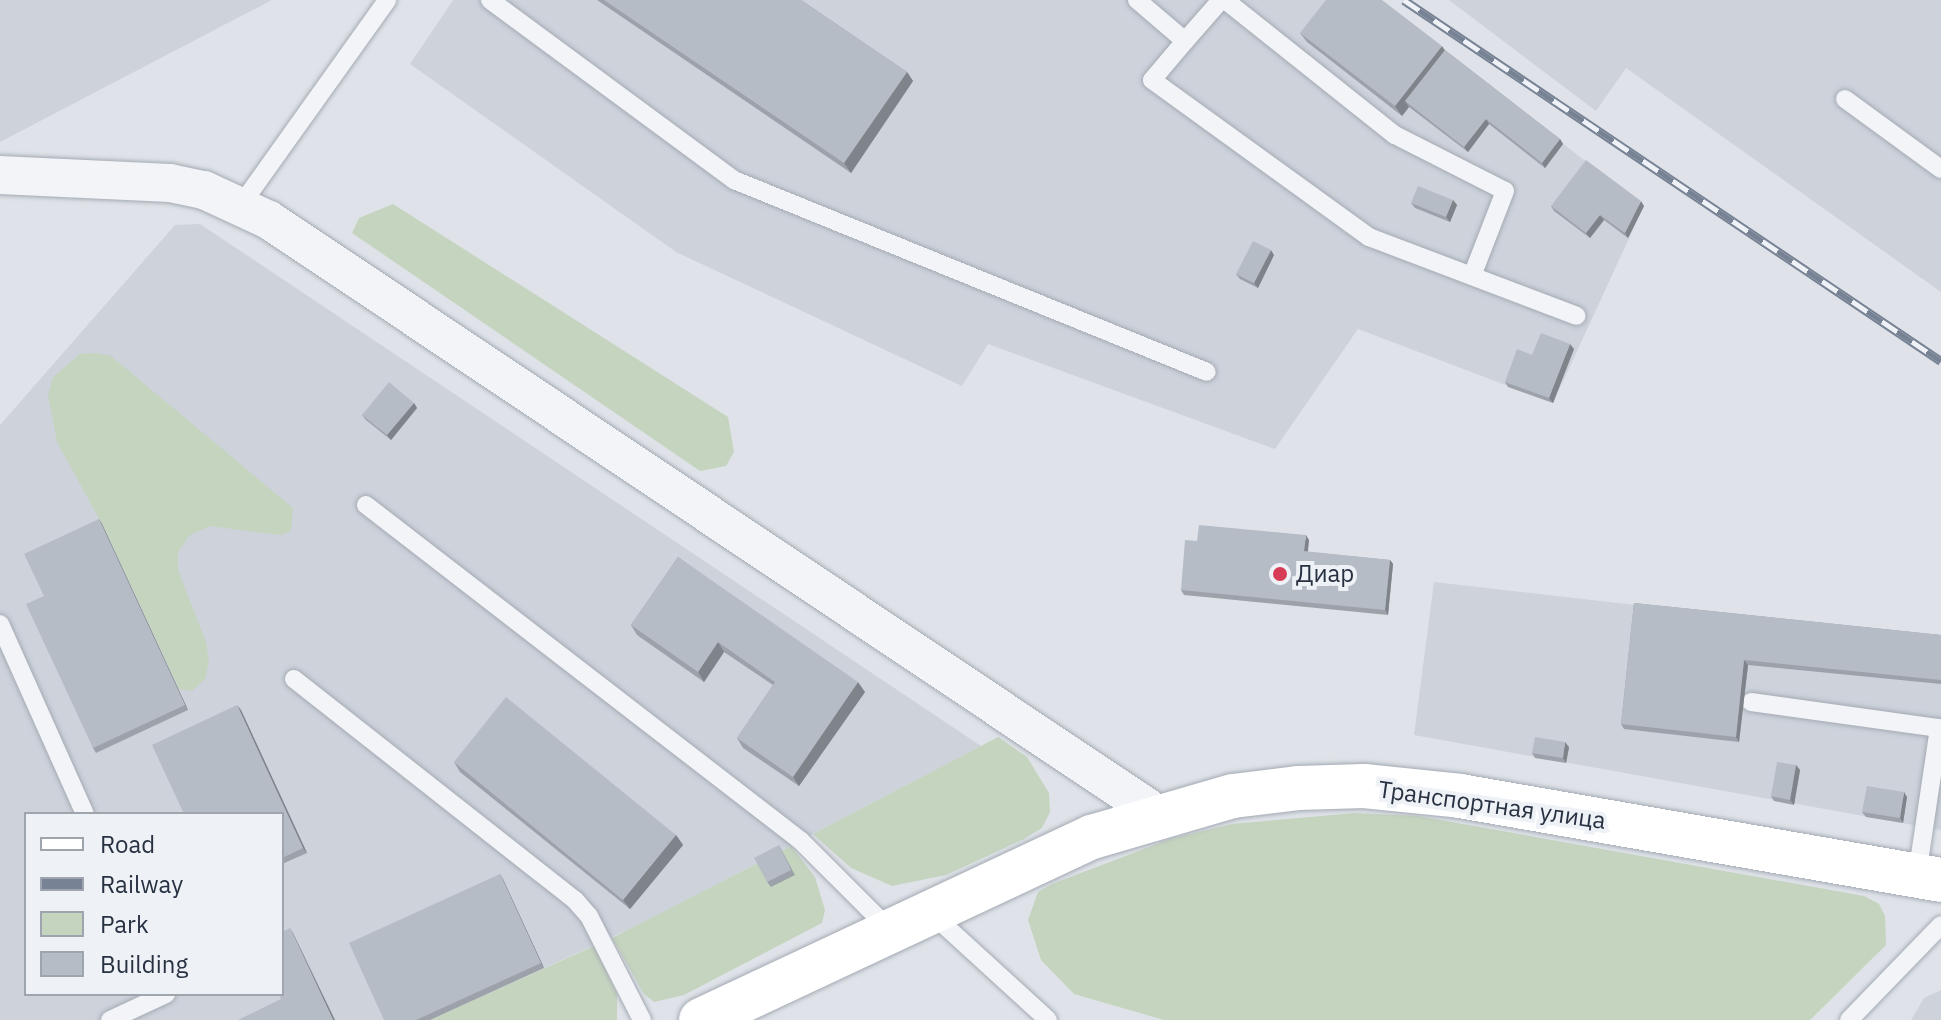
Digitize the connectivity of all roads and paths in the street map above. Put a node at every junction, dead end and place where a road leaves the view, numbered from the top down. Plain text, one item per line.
1 (387, 0) edge
2 (490, 0) edge
3 (1137, 0) edge
4 (1223, 0) edge
5 (1185, 41) junction
6 (1845, 99) dead end
7 (1941, 169) edge
8 (0, 175) edge
9 (241, 205) junction
10 (1472, 276) junction
11 (1577, 316) dead end
12 (1207, 372) dead end
13 (366, 505) dead end
14 (0, 624) edge
15 (294, 679) dead end
16 (1751, 702) dead end
17 (84, 812) edge
18 (1157, 814) junction
19 (1929, 878) edge
20 (930, 912) junction
21 (1941, 925) edge
22 (891, 931) junction
23 (162, 996) edge
24 (110, 1020) edge
25 (642, 1020) edge
26 (701, 1020) edge
27 (1048, 1020) edge
28 (1849, 1020) edge

1 - 9 lane
2 - 12 lane
3 - 5 lane
4 - 5 lane
4 - 10 lane
5 - 10 lane
6 - 7 lane
8 - 9 street
9 - 18 street
10 - 11 lane
13 - 22 lane
14 - 17 lane
15 - 25 lane
16 - 19 lane
18 - 19 street, Транспортная улица
18 - 20 street, Транспортная улица
20 - 22 street, Транспортная улица
20 - 27 lane
21 - 28 lane
22 - 26 street, Транспортная улица
23 - 24 lane

